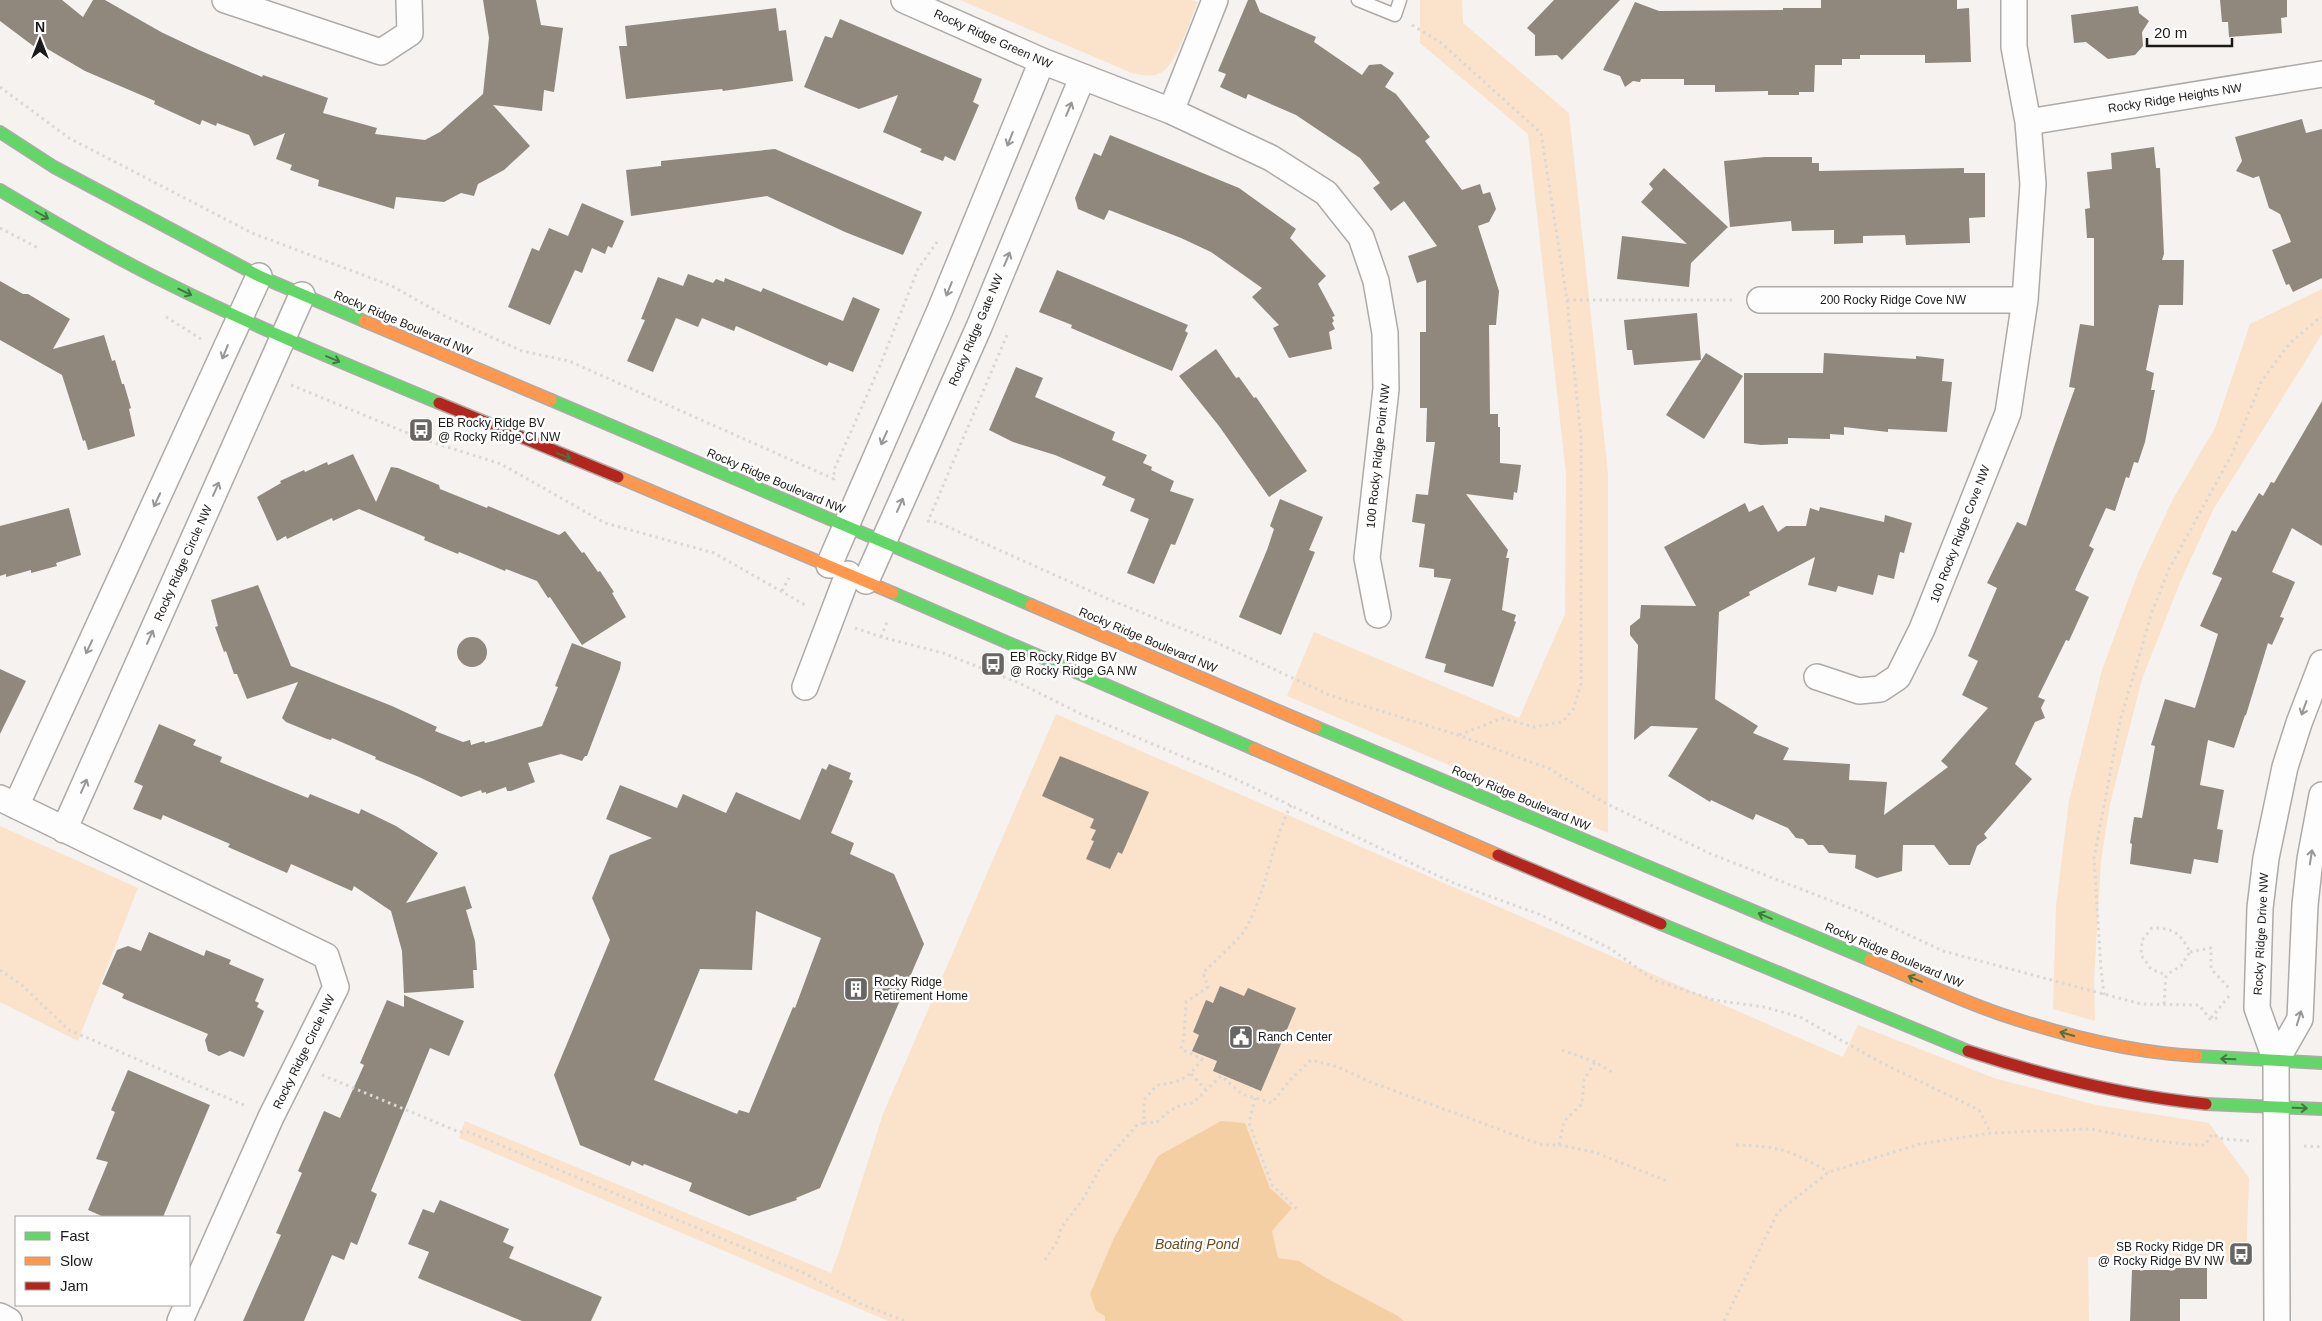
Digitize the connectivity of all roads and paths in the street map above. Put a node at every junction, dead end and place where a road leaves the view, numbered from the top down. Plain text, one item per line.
1 (225, 0) edge
2 (409, 0) edge
3 (904, 0) edge
4 (1215, 0) edge
5 (1358, 0) edge
6 (1400, 0) edge
7 (2014, 0) edge
8 (1395, 15) junction
9 (1042, 61) junction
10 (2322, 74) edge
11 (1082, 78) junction
12 (0, 87) edge
13 (1171, 111) junction
14 (2028, 122) junction
15 (0, 132) edge
16 (0, 190) edge
17 (0, 228) edge
18 (938, 240) dead end
19 (45, 251) dead end
20 (259, 276) junction
21 (302, 296) junction
22 (1567, 300) junction
23 (1760, 300) joint
24 (2025, 300) junction
25 (159, 312) dead end
26 (238, 318) junction
27 (2322, 318) edge
28 (282, 338) junction
29 (224, 355) junction
30 (266, 374) junction
31 (928, 521) dead end
32 (846, 526) junction
33 (883, 542) junction
34 (791, 573) dead end
35 (848, 574) junction
36 (782, 591) junction
37 (890, 614) dead end
38 (1378, 615) dead end
39 (831, 619) junction
40 (881, 637) junction
41 (2320, 675) edge
42 (1817, 677) dead end
43 (805, 687) dead end
44 (1458, 735) junction
45 (2322, 795) edge
46 (8, 802) edge
47 (1291, 805) junction
48 (64, 830) junction
49 (2190, 952) junction
50 (0, 970) edge
51 (2166, 974) junction
52 (2104, 995) junction
53 (2164, 1004) junction
54 (2218, 1018) dead end
55 (2210, 1019) junction
56 (1562, 1050) dead end
57 (2276, 1061) junction
58 (1595, 1062) junction
59 (297, 1063) junction
60 (2322, 1063) edge
61 (1612, 1072) dead end
62 (1191, 1074) junction
63 (1205, 1089) junction
64 (1255, 1098) junction
65 (2277, 1107) junction
66 (2322, 1109) edge
67 (271, 1117) junction
68 (1144, 1123) junction
69 (1991, 1133) junction
70 (2223, 1139) dead end
71 (1559, 1145) junction
72 (1736, 1145) dead end
73 (1829, 1172) junction
74 (1666, 1181) dead end
75 (1299, 1211) dead end
76 (1045, 1260) dead end
77 (190, 1299) edge
78 (187, 1306) edge
79 (0, 1316) edge
80 (9, 1321) edge
81 (180, 1321) edge
82 (905, 1321) edge
83 (1724, 1321) edge
84 (2277, 1321) edge

1 - 2 street
3 - 9 street, Rocky Ridge Green NW
4 - 13 street
5 - 8 lane
6 - 8 lane
7 - 14 street
8 - 22 path
9 - 11 street, Rocky Ridge Green NW
9 -> 32 street
10 - 14 street, Rocky Ridge Heights NW
11 - 13 street, 100 Rocky Ridge Point NW
33 -> 11 street, Rocky Ridge Gate NW
12 - 18 path
13 - 38 street, 100 Rocky Ridge Point NW
14 - 24 street
15 - 20 street, Rocky Ridge Boulevard NW
16 -> 26 street
17 - 19 path
20 - 21 street, Rocky Ridge Boulevard NW
20 - 26 street, Rocky Ridge Circle NW
21 - 28 street, Rocky Ridge Circle NW
21 - 32 street, Rocky Ridge Boulevard NW
22 - 23 path
22 - 44 path
23 - 24 street, 200 Rocky Ridge Cove NW
24 - 42 street, 100 Rocky Ridge Cove NW
25 - 29 path
26 - 28 street
26 -> 29 street, Rocky Ridge Circle NW
27 - 52 path
28 - 30 street, Rocky Ridge Circle NW
28 -> 35 street
29 -> 46 street, Rocky Ridge Circle NW
30 - 36 path
48 -> 30 street, Rocky Ridge Circle NW
31 - 44 path
32 - 33 street, Rocky Ridge Boulevard NW
32 - 35 street
33 - 35 street, Rocky Ridge Gate NW
57 -> 33 street, Rocky Ridge Boulevard NW
34 - 36 path
35 - 39 street
35 - 65 street
36 - 39 path
37 - 40 path
39 - 40 path
39 - 43 street
40 - 47 path
41 -> 57 street, Rocky Ridge Drive NW
44 - 52 path
57 -> 45 street
46 - 48 street, Rocky Ridge Circle NW
47 - 62 path
47 - 69 path
48 - 59 street, Rocky Ridge Circle NW
49 - 51 path
49 - 51 path
49 - 55 path
50 - 67 path
51 - 53 path
52 - 53 path
53 - 55 path
54 - 55 path
56 - 58 path
57 - 60 street, Rocky Ridge Boulevard NW
57 - 65 street, Rocky Ridge Drive NW
58 - 61 path
58 - 71 path
59 - 67 street, Rocky Ridge Circle NW
59 - 82 path
62 - 63 path
62 - 68 path
63 - 64 path
63 - 68 path
64 - 71 path
64 - 75 path
65 -> 66 street
65 - 84 street, Rocky Ridge Drive NW
67 - 77 street, Rocky Ridge Circle NW
68 - 76 path
69 - 70 path
69 - 73 path
71 - 74 path
72 - 73 path
73 - 83 path
78 - 81 street
79 - 80 street

